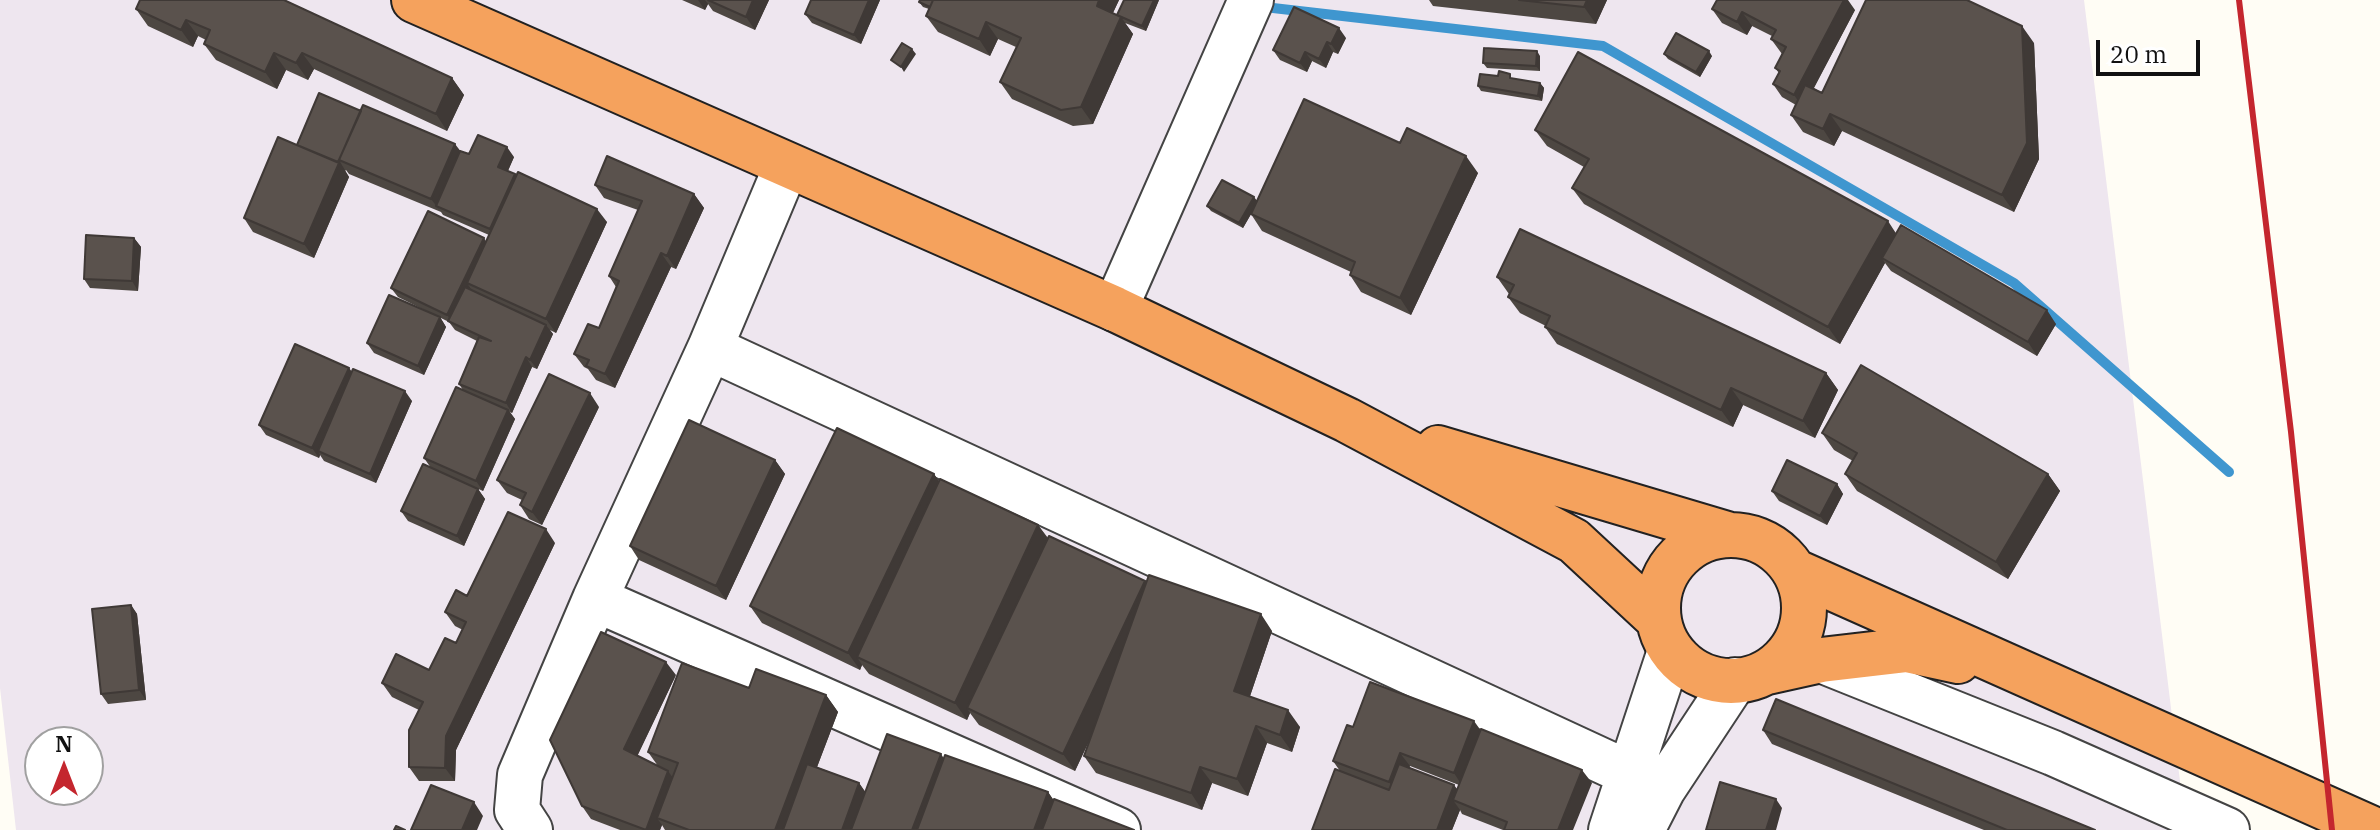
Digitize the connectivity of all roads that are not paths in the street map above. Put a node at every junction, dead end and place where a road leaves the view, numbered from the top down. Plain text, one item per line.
1 (414, 0) edge
2 (1251, 0) edge
3 (786, 167) junction
4 (1115, 309) junction
5 (710, 348) junction
6 (1347, 420) junction
7 (1727, 534) junction
8 (1794, 571) junction
9 (595, 599) junction
10 (1664, 635) junction
11 (1821, 660) junction
12 (1751, 676) junction
13 (2043, 680) junction
14 (1647, 782) junction
15 (530, 830) edge
16 (1118, 830) edge
17 (1611, 830) edge
18 (1642, 830) edge
19 (2227, 830) edge
20 (2375, 830) edge

1 - 3 highway
2 - 4 street
3 - 4 highway
3 - 5 street
4 - 6 highway
5 - 9 street
5 - 14 street
6 - 7 highway
6 - 10 highway
7 - 8 highway
7 - 10 highway
8 - 12 highway
8 - 13 highway
9 - 15 street
9 - 16 street
10 - 12 highway
10 - 14 street
11 - 12 highway
11 - 13 highway
11 - 19 street
12 - 14 street
13 - 20 highway
14 - 17 street
14 - 18 street

